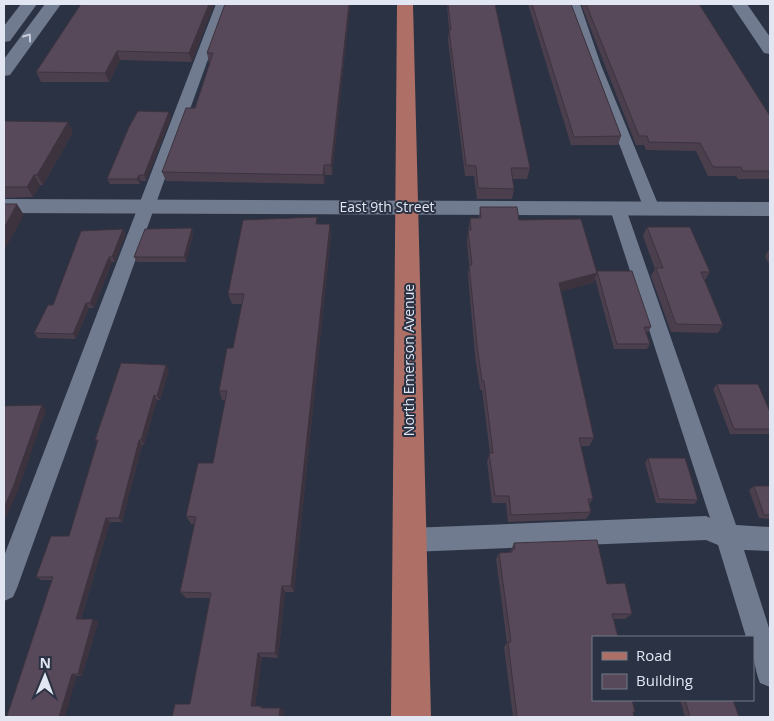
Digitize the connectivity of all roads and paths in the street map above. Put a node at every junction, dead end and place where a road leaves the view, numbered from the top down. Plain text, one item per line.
1 (29, 4) edge
2 (53, 4) edge
3 (222, 4) edge
4 (404, 4) edge
5 (574, 4) edge
6 (739, 4) edge
7 (4, 37) edge
8 (770, 49) edge
9 (4, 71) edge
10 (4, 206) edge
11 (146, 206) junction
12 (408, 206) junction
13 (618, 208) junction
14 (652, 209) junction
15 (770, 209) edge
16 (728, 537) junction
17 (770, 539) edge
18 (410, 540) junction
19 (4, 588) edge
20 (770, 674) edge
21 (411, 717) edge

1 - 7 street
9 -> 2 street
3 - 11 lane
4 - 12 main road, North Emerson Avenue
5 - 14 lane
6 - 8 street
10 - 11 street, East 9th Street
11 - 12 street, East 9th Street
11 - 19 lane
12 - 13 street, East 9th Street
12 - 18 main road, North Emerson Avenue
13 - 14 street, East 9th Street
13 - 16 lane
14 - 15 street, East 9th Street
16 - 17 lane
16 - 18 lane
16 - 20 lane
18 - 21 main road, North Emerson Avenue

